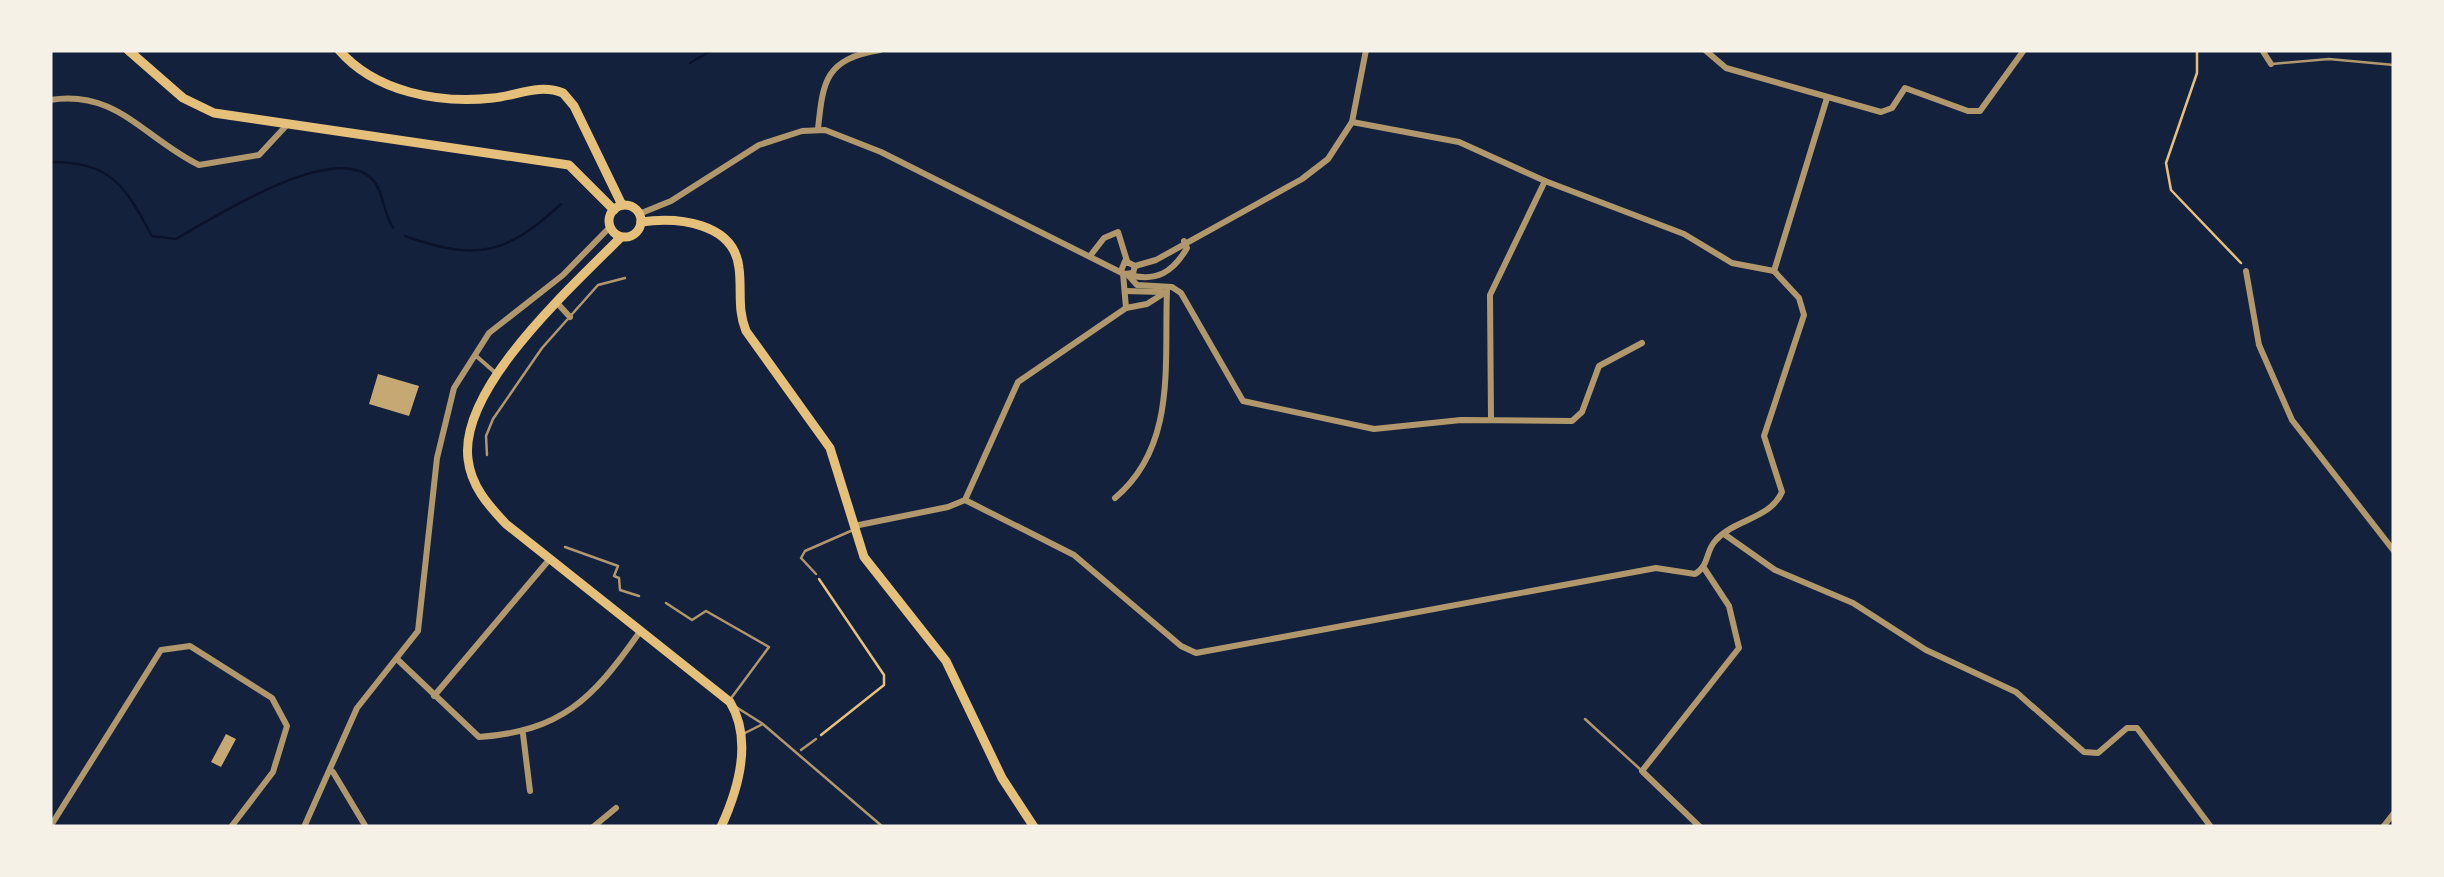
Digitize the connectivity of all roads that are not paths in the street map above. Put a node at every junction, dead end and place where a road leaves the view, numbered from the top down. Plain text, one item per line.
1 (128, 50) edge
2 (339, 50) edge
3 (880, 50) edge
4 (1366, 50) edge
5 (1705, 50) edge
6 (2024, 50) edge
7 (2262, 50) edge
8 (2270, 64) joint
9 (2394, 64) edge
10 (1826, 98) junction
11 (50, 100) edge
12 (1352, 122) junction
13 (285, 127) junction
14 (818, 129) junction
15 (1546, 182) junction
16 (618, 208) junction
17 (640, 218) junction
18 (610, 226) junction
19 (621, 237) junction
20 (1185, 245) junction
21 (1090, 256) junction
22 (1131, 263) junction
23 (1774, 271) junction
24 (2246, 272) road end
25 (1125, 274) junction
26 (625, 278) dead end
27 (1124, 290) junction
28 (1172, 290) junction
29 (558, 304) junction
30 (1126, 308) junction
31 (570, 317) junction
32 (1642, 344) dead end
33 (475, 355) junction
34 (498, 374) junction
35 (1491, 420) junction
36 (488, 455) dead end
37 (1116, 498) dead end
38 (965, 500) junction
39 (854, 528) junction
40 (1724, 534) junction
41 (565, 547) dead end
42 (2394, 550) edge
43 (548, 561) junction
44 (1704, 568) junction
45 (816, 574) road end
46 (640, 596) dead end
47 (666, 603) dead end
48 (639, 634) junction
49 (398, 660) junction
50 (434, 696) junction
51 (730, 702) junction
52 (1585, 720) dead end
53 (762, 724) junction
54 (523, 734) junction
55 (741, 738) junction
56 (816, 739) road end
57 (800, 751) junction
58 (332, 771) junction
59 (1642, 771) junction
60 (530, 791) dead end
61 (616, 808) dead end
62 (2394, 813) edge
63 (50, 827) edge
64 (231, 827) edge
65 (304, 827) edge
66 (366, 827) edge
67 (593, 827) edge
68 (721, 827) edge
69 (884, 827) edge
70 (1034, 827) edge
71 (1700, 827) edge
72 (2211, 827) edge
73 (2382, 827) edge

1 - 13 main road
2 - 16 main road
3 - 14 street
4 - 12 street
5 - 10 street
6 - 10 street
7 - 8 street
8 - 9 lane
10 - 23 street
11 - 13 street
12 - 15 street
12 - 20 street
13 - 16 main road
14 - 17 street
14 - 21 street
15 - 23 street
15 - 35 street
16 - 17 main road
16 - 18 main road
17 - 19 main road
17 - 39 main road
18 - 19 main road
18 - 33 street
19 - 29 main road
20 - 22 street
20 - 25 street
21 - 22 street
21 - 25 street
22 - 25 street
22 - 25 street
23 - 40 street
24 - 42 street
25 - 27 street
25 - 28 street
26 - 31 lane
27 - 28 street
27 - 30 street
28 - 30 street
28 - 35 street
28 - 37 street
29 - 31 street
29 - 34 main road
30 - 38 street
31 - 36 lane
32 - 35 street
33 - 34 street
33 - 49 street
34 - 43 main road
38 - 39 street
38 - 44 street
39 - 45 lane
39 - 70 main road
40 - 44 street
40 - 72 street
41 - 46 lane
43 - 48 main road
43 - 50 street
44 - 59 street
47 - 51 lane
48 - 51 main road
48 - 54 street
49 - 50 street
49 - 58 street
50 - 54 street
51 - 53 lane
51 - 55 main road
52 - 59 lane
53 - 55 lane
53 - 57 lane
54 - 60 street
55 - 68 main road
56 - 57 lane
57 - 69 lane
58 - 65 street
58 - 66 street
59 - 71 street
61 - 67 street
62 - 73 street
63 - 64 street

